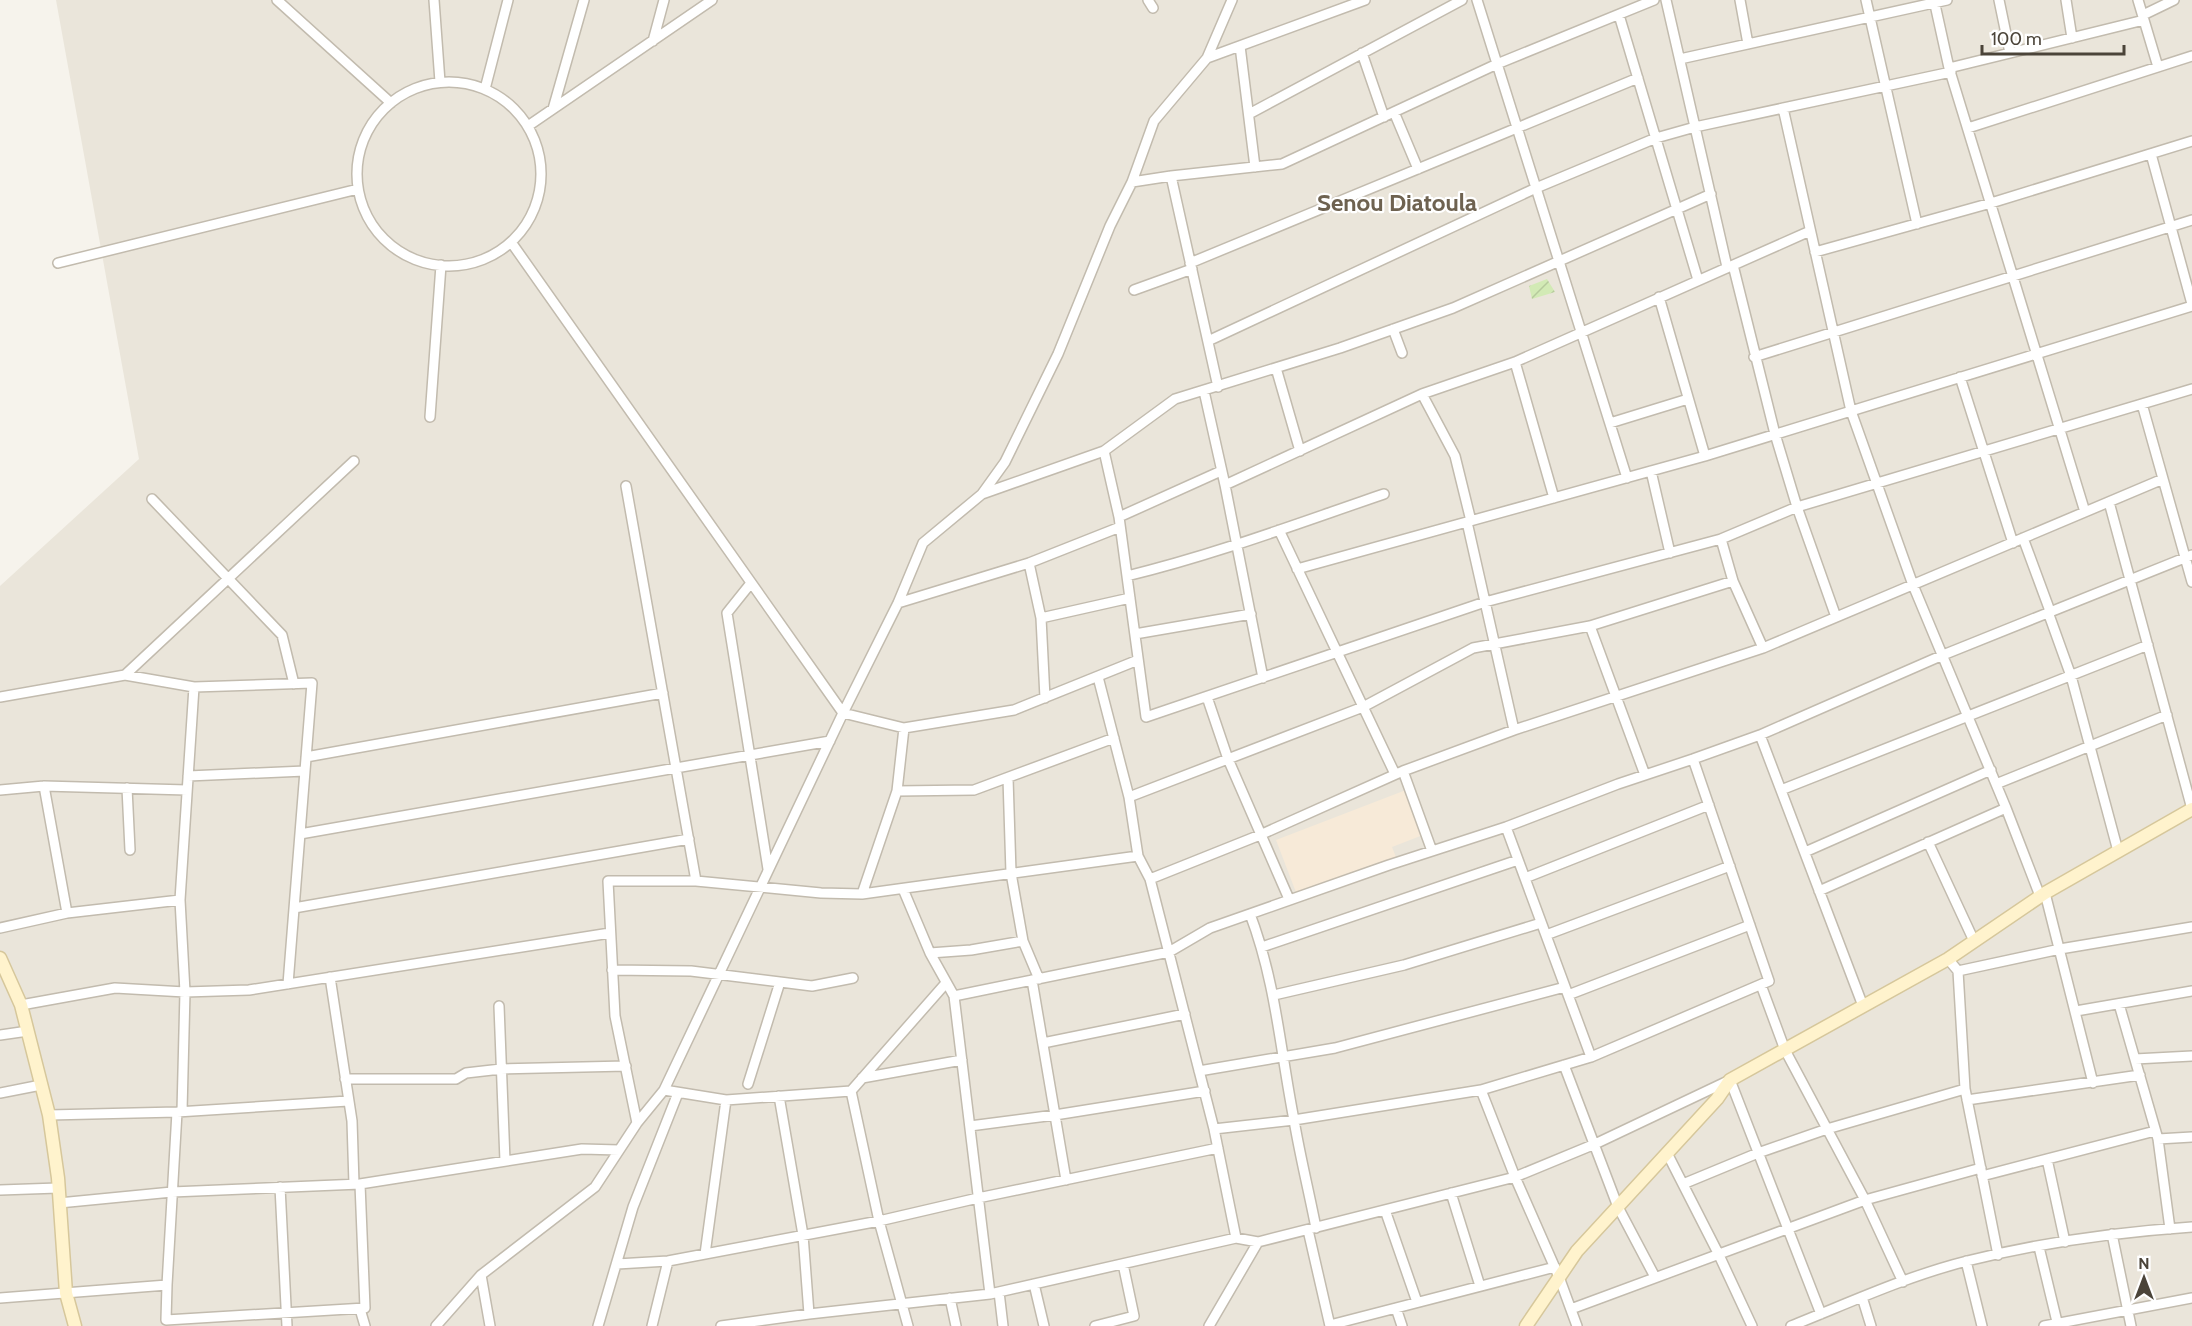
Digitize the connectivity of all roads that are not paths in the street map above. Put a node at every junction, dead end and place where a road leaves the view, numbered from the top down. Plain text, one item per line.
1 (278, 0) edge
2 (434, 0) edge
3 (508, 0) edge
4 (584, 0) edge
5 (664, 0) edge
6 (712, 0) edge
7 (1232, 0) edge
8 (1365, 0) edge
9 (1462, 0) edge
10 (1477, 0) edge
11 (1654, 0) edge
12 (1666, 0) edge
13 (1740, 0) edge
14 (1866, 0) edge
15 (1947, 0) edge
16 (1999, 0) edge
17 (2066, 0) edge
18 (2139, 0) edge
19 (2174, 0) edge
20 (1934, 1) edge
21 (1619, 15) junction
22 (1870, 17) junction
23 (2144, 17) junction
24 (2072, 38) junction
25 (653, 41) junction
26 (1748, 44) junction
27 (1240, 46) junction
28 (1362, 53) junction
29 (2010, 53) junction
30 (2192, 56) edge
31 (1207, 58) junction
32 (1680, 59) junction
33 (1497, 64) junction
34 (2158, 67) junction
35 (1950, 70) junction
36 (1638, 78) junction
37 (440, 82) junction
38 (1886, 86) junction
39 (485, 89) junction
40 (391, 102) junction
41 (1783, 108) junction
42 (553, 109) junction
43 (1394, 112) junction
44 (1249, 114) junction
45 (1384, 117) junction
46 (528, 126) junction
47 (1695, 127) junction
48 (1517, 128) junction
49 (1968, 128) junction
50 (1656, 138) junction
51 (2192, 141) edge
52 (2151, 154) junction
53 (1255, 167) junction
54 (1418, 169) junction
55 (1171, 176) junction
56 (1132, 182) junction
57 (1536, 188) junction
58 (358, 189) junction
59 (1710, 194) junction
60 (1991, 203) junction
61 (1677, 209) junction
62 (2192, 220) edge
63 (1917, 224) junction
64 (2171, 227) junction
65 (1810, 231) junction
66 (511, 242) junction
67 (1815, 252) junction
68 (1559, 261) junction
69 (57, 263) dead end
70 (441, 265) junction
71 (1191, 266) junction
72 (1730, 266) junction
73 (2013, 276) junction
74 (1698, 280) junction
75 (1134, 291) dead end
76 (1659, 297) junction
77 (2192, 305) edge
78 (1393, 329) junction
79 (1581, 332) junction
80 (1833, 332) junction
81 (1208, 341) junction
82 (1402, 353) dead end
83 (2037, 354) junction
84 (1754, 357) junction
85 (1515, 362) junction
86 (1276, 368) junction
87 (1960, 377) junction
88 (1218, 387) junction
89 (2192, 389) edge
90 (1204, 391) junction
91 (1422, 394) junction
92 (1688, 399) junction
93 (2142, 404) junction
94 (1851, 411) junction
95 (430, 417) dead end
96 (1610, 423) junction
97 (2060, 429) junction
98 (1775, 434) junction
99 (1104, 451) junction
100 (1300, 451) junction
101 (1983, 451) junction
102 (1705, 456) junction
103 (354, 461) dead end
104 (1221, 471) junction
105 (1651, 471) junction
106 (1627, 477) junction
107 (2163, 479) junction
108 (1876, 483) junction
109 (1225, 485) junction
110 (626, 486) dead end
111 (982, 494) junction
112 (1384, 494) dead end
113 (1554, 498) junction
114 (152, 499) dead end
115 (2109, 502) junction
116 (1797, 507) junction
117 (2085, 512) junction
118 (1469, 521) junction
119 (1119, 522) junction
120 (1279, 530) junction
121 (2023, 538) junction
122 (1721, 539) junction
123 (2013, 543) junction
124 (1237, 544) junction
125 (1670, 553) junction
126 (2188, 556) edge
127 (1029, 563) junction
128 (1297, 569) junction
129 (1127, 576) junction
130 (228, 578) junction
131 (2130, 579) junction
132 (1734, 581) junction
133 (2192, 582) edge
134 (751, 583) junction
135 (1913, 585) junction
136 (1130, 598) junction
137 (1485, 602) junction
138 (898, 603) junction
139 (2049, 612) junction
140 (1251, 614) junction
141 (1836, 617) junction
142 (1041, 618) junction
143 (1590, 626) junction
144 (1135, 634) junction
145 (1494, 643) junction
146 (2148, 645) junction
147 (1762, 648) junction
148 (1338, 653) junction
149 (1943, 655) junction
150 (1138, 660) junction
151 (124, 675) junction
152 (1098, 676) junction
153 (2071, 676) junction
154 (1263, 678) junction
155 (294, 684) junction
156 (194, 687) junction
157 (663, 693) junction
158 (0, 697) edge
159 (1207, 697) junction
160 (1616, 697) junction
161 (1045, 698) junction
162 (1364, 707) junction
163 (843, 713) junction
164 (2167, 715) junction
165 (1968, 716) junction
166 (904, 728) junction
167 (1514, 730) junction
168 (1760, 735) junction
169 (1114, 738) junction
170 (830, 741) junction
171 (2090, 746) junction
172 (750, 755) junction
173 (306, 757) junction
174 (1228, 759) junction
175 (1694, 759) junction
176 (676, 768) junction
177 (1991, 770) junction
178 (305, 771) junction
179 (1399, 772) junction
180 (1645, 775) junction
181 (188, 776) junction
182 (1008, 778) junction
183 (1996, 784) junction
184 (44, 786) junction
185 (127, 788) junction
186 (0, 790) edge
187 (187, 790) junction
188 (1781, 790) junction
189 (897, 791) junction
190 (1129, 797) junction
191 (1709, 805) junction
192 (2006, 808) junction
193 (2192, 809) edge
194 (1506, 827) junction
195 (300, 834) junction
196 (1260, 836) junction
197 (689, 839) junction
198 (1928, 842) junction
199 (130, 850) dead end
200 (1432, 851) junction
201 (2118, 851) junction
202 (1805, 852) junction
203 (1138, 856) junction
204 (1518, 860) junction
205 (1730, 866) junction
206 (768, 870) junction
207 (1011, 873) junction
208 (1525, 878) junction
209 (1150, 879) junction
210 (696, 880) junction
211 (761, 886) junction
212 (903, 889) junction
213 (1819, 891) junction
214 (862, 894) junction
215 (2043, 895) junction
216 (1289, 899) junction
217 (180, 900) junction
218 (294, 908) junction
219 (67, 913) junction
220 (1250, 914) junction
221 (1541, 923) junction
222 (1750, 925) junction
223 (2192, 927) edge
224 (0, 928) edge
225 (610, 933) junction
226 (1546, 935) junction
227 (1023, 941) junction
228 (1974, 941) junction
229 (1262, 946) junction
230 (2060, 949) junction
231 (930, 952) junction
232 (1169, 952) junction
233 (0, 958) edge
234 (1948, 959) junction
235 (612, 970) junction
236 (1958, 972) junction
237 (719, 974) junction
238 (330, 977) junction
239 (853, 978) dead end
240 (1035, 980) junction
241 (780, 982) junction
242 (946, 982) junction
243 (288, 984) junction
244 (1761, 985) junction
245 (1566, 991) junction
246 (2192, 991) edge
247 (185, 992) junction
248 (1274, 995) junction
249 (954, 996) junction
250 (2120, 1004) junction
251 (21, 1005) junction
252 (499, 1006) dead end
253 (1863, 1006) junction
254 (2076, 1011) junction
255 (1185, 1014) junction
256 (28, 1031) junction
257 (0, 1035) edge
258 (1043, 1043) junction
259 (1785, 1050) junction
260 (2192, 1056) edge
261 (1284, 1057) junction
262 (1591, 1057) junction
263 (2135, 1059) junction
264 (962, 1060) junction
265 (1564, 1065) junction
266 (626, 1066) junction
267 (501, 1070) junction
268 (1199, 1071) junction
269 (2140, 1076) junction
270 (862, 1078) junction
271 (345, 1079) junction
272 (1730, 1080) junction
273 (2093, 1083) junction
274 (748, 1084) dead end
275 (41, 1085) junction
276 (1965, 1089) junction
277 (664, 1090) junction
278 (1481, 1090) junction
279 (851, 1091) junction
280 (1205, 1091) junction
281 (0, 1093) edge
282 (678, 1093) junction
283 (779, 1096) junction
284 (726, 1100) junction
285 (1967, 1100) junction
286 (348, 1101) junction
287 (180, 1112) junction
288 (48, 1115) junction
289 (1055, 1115) junction
290 (1293, 1119) junction
291 (637, 1123) junction
292 (970, 1126) junction
293 (1827, 1128) junction
294 (1214, 1129) junction
295 (2157, 1135) junction
296 (2192, 1137) edge
297 (1595, 1144) junction
298 (1218, 1148) junction
299 (619, 1150) junction
300 (1667, 1153) junction
301 (1758, 1153) junction
302 (2046, 1159) junction
303 (505, 1161) junction
304 (1982, 1172) junction
305 (1515, 1177) junction
306 (1066, 1180) junction
307 (357, 1184) junction
308 (1683, 1184) junction
309 (280, 1187) junction
310 (58, 1188) junction
311 (0, 1190) edge
312 (172, 1192) junction
313 (1452, 1193) junction
314 (978, 1198) junction
315 (1865, 1200) junction
316 (59, 1203) junction
317 (1618, 1207) junction
318 (1385, 1210) junction
319 (879, 1221) junction
320 (1788, 1227) junction
321 (2191, 1227) edge
322 (1312, 1229) junction
323 (2170, 1229) junction
324 (803, 1234) junction
325 (2112, 1234) junction
326 (1236, 1238) junction
327 (2192, 1238) edge
328 (1258, 1242) junction
329 (2064, 1242) junction
330 (2039, 1247) junction
331 (1718, 1253) junction
332 (705, 1254) junction
333 (1998, 1255) junction
334 (668, 1261) junction
335 (1966, 1261) junction
336 (616, 1264) junction
337 (1123, 1264) junction
338 (1557, 1272) junction
339 (481, 1275) junction
340 (1655, 1277) junction
341 (1903, 1282) junction
342 (1034, 1284) junction
343 (167, 1285) junction
344 (1480, 1286) junction
345 (66, 1293) junction
346 (995, 1293) junction
347 (1862, 1297) junction
348 (0, 1298) edge
349 (950, 1298) junction
350 (2192, 1298) edge
351 (1417, 1302) junction
352 (902, 1304) junction
353 (1396, 1308) junction
354 (360, 1309) junction
355 (1571, 1309) junction
356 (2128, 1310) junction
357 (286, 1313) junction
358 (809, 1314) junction
359 (1821, 1314) junction
360 (165, 1323) edge
361 (1330, 1325) edge
362 (2058, 1325) edge
363 (75, 1326) edge
364 (287, 1326) edge
365 (365, 1326) edge
366 (436, 1326) edge
367 (490, 1326) edge
368 (598, 1326) edge
369 (652, 1326) edge
370 (721, 1326) edge
371 (908, 1326) edge
372 (956, 1326) edge
373 (1003, 1326) edge
374 (1044, 1326) edge
375 (1095, 1326) edge
376 (1209, 1326) edge
377 (1402, 1326) edge
378 (1526, 1326) edge
379 (1577, 1326) edge
380 (1752, 1326) edge
381 (1791, 1326) edge
382 (1871, 1326) edge
383 (1982, 1326) edge
384 (2044, 1326) edge
385 (2131, 1326) edge

1 - 40 street
2 - 37 street
3 - 39 street
4 - 42 street
5 - 25 street
6 - 25 street
7 - 31 street
8 - 27 street
9 - 28 street
10 - 33 street
11 - 21 street
12 - 32 street
13 - 26 street
14 - 22 street
15 - 20 street
16 - 29 street
17 - 24 street
18 - 23 street
19 - 23 street
20 - 22 street
20 - 35 street
21 - 33 street
21 - 36 street
22 - 26 street
22 - 38 street
23 - 24 street
23 - 34 street
24 - 29 street
25 - 42 street
26 - 32 street
27 - 31 street
27 - 44 street
28 - 44 street
28 - 45 street
29 - 35 street
30 - 34 street
31 - 56 street
32 - 47 street
33 - 43 street
33 - 48 street
34 - 49 street
35 - 38 street
35 - 49 street
36 - 48 street
36 - 50 street
37 - 39 street
37 - 40 street
38 - 41 street
38 - 63 street
39 - 46 street
40 - 58 street
41 - 47 street
41 - 65 street
42 - 46 street
43 - 45 street
43 - 54 street
44 - 53 street
45 - 53 street
46 - 66 street
47 - 50 street
47 - 59 street
48 - 54 street
48 - 57 street
49 - 60 street
50 - 57 street
50 - 61 street
51 - 52 street
52 - 60 street
52 - 64 street
53 - 55 street
54 - 71 street
55 - 56 street
55 - 71 street
56 - 111 street
57 - 68 street
57 - 81 street
58 - 69 street
58 - 70 street
59 - 61 street
59 - 72 street
60 - 63 street
60 - 73 street
61 - 68 street
61 - 74 street
62 - 64 street
63 - 67 street
64 - 73 street
64 - 77 street
65 - 67 street
65 - 72 street
66 - 70 street
66 - 134 street
67 - 80 street
68 - 78 street
68 - 79 street
70 - 95 street
71 - 75 street
71 - 81 street
72 - 74 street
72 - 84 street
73 - 80 street
73 - 83 street
74 - 76 street
76 - 79 street
76 - 92 street
77 - 83 street
78 - 82 street
78 - 86 street
79 - 85 street
79 - 96 street
80 - 84 street
80 - 94 street
81 - 88 street
83 - 87 street
83 - 97 street
84 - 98 street
85 - 91 street
85 - 113 street
86 - 88 street
86 - 100 street
87 - 94 street
87 - 101 street
88 - 90 street
89 - 93 street
90 - 99 street
90 - 104 street
91 - 100 street
91 - 118 street
92 - 96 street
92 - 102 street
93 - 97 street
93 - 107 street
94 - 98 street
94 - 108 street
96 - 106 street
97 - 101 street
97 - 117 street
98 - 102 street
98 - 116 street
99 - 111 street
99 - 119 street
100 - 109 street
101 - 108 street
101 - 123 street
102 - 105 street
103 - 130 street
104 - 109 street
104 - 119 street
105 - 106 street
105 - 125 street
106 - 113 street
107 - 115 street
107 - 126 street
108 - 116 street
108 - 135 street
109 - 124 street
110 - 157 street
111 - 138 street
112 - 120 street
113 - 118 street
114 - 130 street
115 - 117 street
115 - 131 street
116 - 122 street
116 - 141 street
117 - 121 street
118 - 128 street
118 - 137 street
119 - 127 street
119 - 129 street
120 - 124 street
120 - 128 street
121 - 123 street
121 - 139 street
122 - 125 street
122 - 132 street
123 - 135 street
124 - 129 street
124 - 140 street
125 - 137 street
126 - 131 street
126 - 133 street
127 - 138 street
127 - 142 street
128 - 148 street
129 - 136 street
130 - 151 street
130 - 155 street
131 - 139 street
131 - 146 street
132 - 143 street
132 - 147 street
134 - 163 street
134 - 172 street
135 - 141 street
135 - 149 street
136 - 142 street
136 - 144 street
137 - 145 street
137 - 148 street
138 - 163 street
139 - 149 street
139 - 153 street
140 - 144 street
140 - 154 street
141 - 147 street
142 - 161 street
143 - 145 street
143 - 160 street
144 - 150 street
145 - 162 street
145 - 167 street
146 - 153 street
146 - 164 street
147 - 160 street
148 - 154 street
148 - 162 street
149 - 165 street
149 - 168 street
150 - 152 street
150 - 159 street
151 - 156 street
151 - 158 street
152 - 161 street
152 - 169 street
153 - 165 street
153 - 171 street
154 - 159 street
155 - 156 street
155 - 173 street
156 - 181 street
157 - 173 street
157 - 176 street
159 - 174 street
160 - 167 street
160 - 180 street
161 - 166 street
162 - 174 street
162 - 179 street
163 - 166 street
163 - 170 street
164 - 171 street
164 - 193 street
165 - 177 street
165 - 188 street
166 - 189 street
167 - 179 street
168 - 175 street
168 - 188 street
169 - 182 street
169 - 190 street
170 - 172 street
170 - 206 street
171 - 183 street
171 - 201 street
172 - 176 street
172 - 206 street
173 - 178 street
174 - 190 street
174 - 196 street
175 - 180 street
175 - 191 street
176 - 195 street
176 - 197 street
177 - 183 street
177 - 202 street
178 - 181 street
178 - 195 street
179 - 196 street
179 - 200 street
180 - 194 street
181 - 187 street
182 - 189 street
182 - 207 street
183 - 192 street
184 - 185 street
184 - 186 street
184 - 219 street
185 - 187 street
185 - 199 street
187 - 217 street
188 - 202 street
189 - 214 street
190 - 203 street
191 - 205 street
191 - 208 street
192 - 198 street
192 - 215 street
193 - 201 street
194 - 200 street
194 - 204 street
195 - 218 street
196 - 209 street
196 - 216 street
197 - 210 street
197 - 218 street
198 - 213 street
198 - 228 street
200 - 216 street
201 - 215 street
202 - 213 street
203 - 207 street
203 - 209 street
204 - 208 street
204 - 229 street
205 - 222 street
205 - 226 street
206 - 211 street
207 - 212 street
207 - 227 street
208 - 221 street
209 - 232 street
210 - 211 street
210 - 225 street
211 - 214 street
211 - 237 street
212 - 214 street
212 - 231 street
213 - 253 street
215 - 228 street
215 - 230 street
216 - 220 street
217 - 219 street
217 - 247 street
218 - 243 street
219 - 224 street
220 - 229 street
220 - 232 street
221 - 226 street
221 - 248 street
222 - 244 street
222 - 245 street
223 - 230 street
225 - 235 street
225 - 238 street
226 - 245 street
227 - 231 street
227 - 240 street
228 - 234 street
229 - 248 street
230 - 236 street
230 - 254 street
231 - 242 street
232 - 240 street
232 - 255 street
233 - 251 street
234 - 236 street
234 - 253 street
235 - 237 street
235 - 266 street
236 - 276 street
237 - 241 street
237 - 277 street
238 - 243 street
238 - 271 street
239 - 241 street
240 - 249 street
240 - 258 street
241 - 274 street
242 - 249 street
242 - 270 street
243 - 247 street
244 - 259 street
244 - 262 street
245 - 261 street
245 - 262 street
246 - 250 street
247 - 251 street
247 - 287 street
248 - 261 street
249 - 264 street
250 - 254 street
250 - 263 street
251 - 256 street
252 - 267 street
253 - 259 street
254 - 273 street
255 - 258 street
255 - 268 street
256 - 257 street
256 - 275 street
258 - 289 street
259 - 272 street
259 - 293 street
260 - 263 street
261 - 268 street
261 - 290 street
262 - 265 street
263 - 269 street
264 - 270 street
264 - 292 street
265 - 278 street
265 - 297 street
266 - 267 street
266 - 291 street
267 - 271 street
267 - 303 street
268 - 280 street
269 - 273 street
269 - 295 street
270 - 279 street
271 - 286 street
272 - 297 street
272 - 300 street
272 - 301 street
273 - 285 street
275 - 281 street
275 - 288 street
276 - 285 street
276 - 293 street
277 - 282 street
277 - 291 street
278 - 290 street
278 - 305 street
279 - 283 street
279 - 319 street
280 - 289 street
280 - 294 street
282 - 284 street
282 - 336 street
283 - 284 street
283 - 324 street
284 - 332 street
285 - 304 street
286 - 287 street
286 - 307 street
287 - 288 street
287 - 312 street
288 - 310 street
289 - 292 street
289 - 306 street
290 - 294 street
290 - 322 street
291 - 299 street
292 - 314 street
293 - 301 street
293 - 315 street
294 - 298 street
295 - 296 street
295 - 302 street
295 - 323 street
297 - 305 street
297 - 317 street
298 - 306 street
298 - 326 street
299 - 303 street
299 - 339 street
300 - 308 street
300 - 317 street
301 - 308 street
301 - 320 street
302 - 304 street
302 - 329 street
303 - 307 street
304 - 315 street
304 - 333 street
305 - 313 street
305 - 338 street
306 - 314 street
307 - 309 street
307 - 354 street
308 - 331 street
309 - 312 street
309 - 357 street
310 - 311 street
310 - 316 street
312 - 316 street
312 - 343 street
313 - 318 street
313 - 344 street
314 - 319 street
314 - 346 street
315 - 320 street
315 - 341 street
316 - 345 street
317 - 338 street
317 - 340 street
318 - 322 street
318 - 351 street
319 - 324 street
319 - 352 street
320 - 331 street
320 - 359 street
321 - 323 street
321 - 327 street
322 - 328 street
322 - 361 street
323 - 325 street
324 - 332 street
324 - 358 street
325 - 329 street
325 - 356 street
326 - 328 street
326 - 337 street
328 - 376 street
329 - 330 street
330 - 333 street
330 - 362 street
331 - 340 street
331 - 380 street
332 - 334 street
333 - 335 street
334 - 336 street
334 - 369 street
335 - 341 street
335 - 383 street
336 - 368 street
337 - 342 street
337 - 375 street
338 - 344 street
338 - 355 street
338 - 378 street
339 - 366 street
339 - 367 street
340 - 355 street
341 - 347 street
342 - 346 street
342 - 374 street
343 - 345 street
343 - 360 street
344 - 351 street
345 - 348 street
345 - 363 street
346 - 349 street
346 - 373 street
347 - 359 street
347 - 382 street
349 - 352 street
349 - 372 street
350 - 356 street
351 - 353 street
352 - 358 street
352 - 371 street
353 - 361 street
353 - 377 street
354 - 357 street
354 - 365 street
355 - 379 street
356 - 362 street
356 - 385 street
357 - 360 street
357 - 364 street
358 - 370 street
359 - 381 street
362 - 384 street

